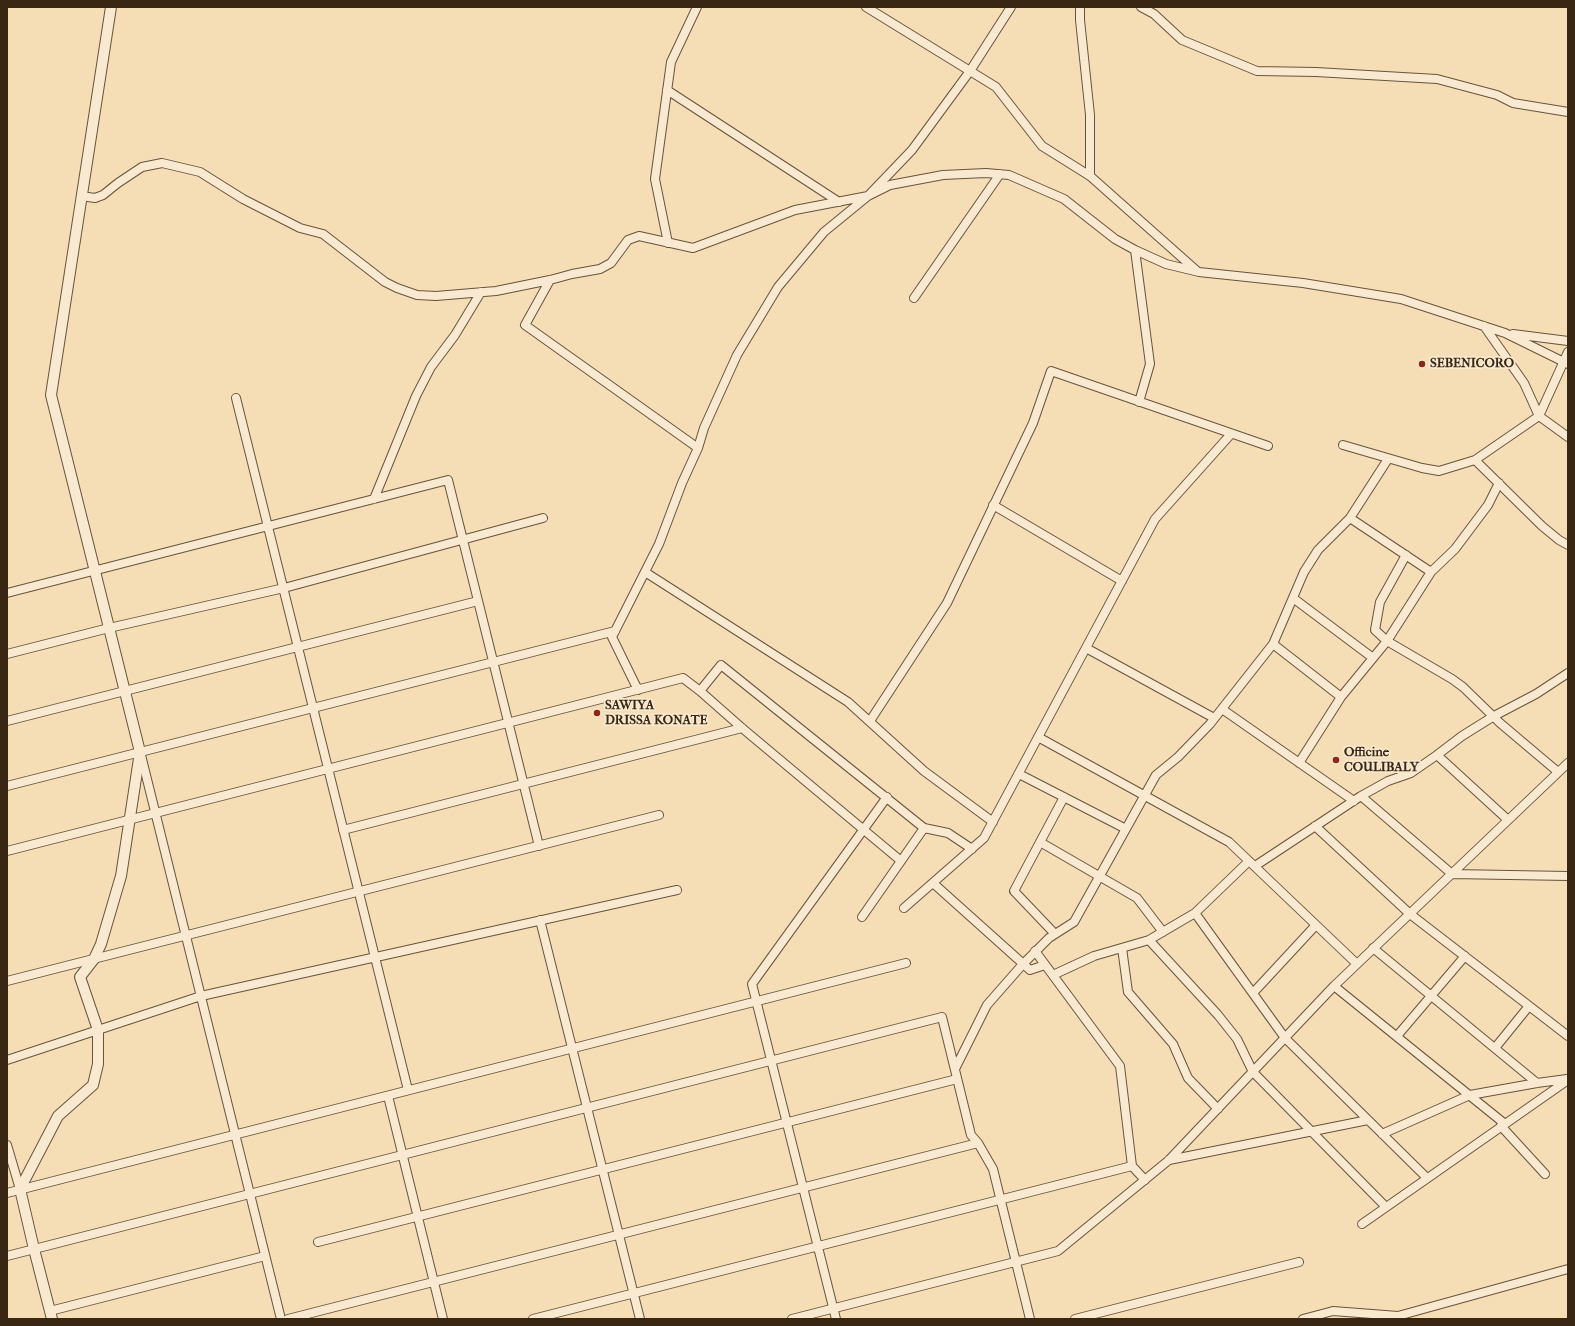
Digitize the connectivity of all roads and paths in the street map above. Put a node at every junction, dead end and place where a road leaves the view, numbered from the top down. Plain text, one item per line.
1 (111, 7) edge
2 (697, 7) edge
3 (866, 7) edge
4 (1011, 7) edge
5 (1080, 7) edge
6 (1141, 7) edge
7 (970, 71) junction
8 (667, 90) junction
9 (1568, 112) edge
10 (1000, 174) junction
11 (1090, 176) junction
12 (81, 196) junction
13 (868, 196) junction
14 (839, 202) junction
15 (668, 243) junction
16 (1135, 250) junction
17 (1200, 272) junction
18 (550, 280) junction
19 (481, 292) junction
20 (914, 298) dead end
21 (1484, 326) junction
22 (1505, 333) junction
23 (1568, 341) edge
24 (1568, 352) edge
25 (1566, 363) edge
26 (236, 398) dead end
27 (1139, 402) junction
28 (1539, 416) junction
29 (1231, 434) junction
30 (1568, 437) edge
31 (1343, 445) dead end
32 (1268, 446) dead end
33 (698, 448) junction
34 (1388, 459) junction
35 (1475, 460) junction
36 (1499, 483) junction
37 (374, 499) junction
38 (993, 506) junction
39 (543, 518) dead end
40 (1350, 518) junction
41 (268, 526) junction
42 (462, 538) junction
43 (1568, 545) edge
44 (1406, 555) junction
45 (95, 570) junction
46 (645, 572) junction
47 (1431, 572) junction
48 (1122, 581) junction
49 (284, 588) junction
50 (7, 593) edge
51 (1293, 598) junction
52 (478, 601) junction
53 (109, 628) junction
54 (615, 631) junction
55 (1387, 641) junction
56 (1273, 644) junction
57 (298, 647) junction
58 (1086, 648) junction
59 (7, 654) edge
60 (1373, 658) junction
61 (493, 662) junction
62 (1568, 673) edge
63 (638, 690) junction
64 (125, 691) junction
65 (700, 691) junction
66 (1341, 697) junction
67 (313, 708) junction
68 (1222, 709) junction
69 (1494, 716) junction
70 (1214, 718) junction
71 (7, 721) edge
72 (870, 721) junction
73 (508, 723) junction
74 (742, 728) junction
75 (1038, 737) junction
76 (140, 752) junction
77 (1437, 756) junction
78 (1299, 763) junction
79 (1568, 763) edge
80 (328, 769) junction
81 (1558, 772) junction
82 (1018, 774) junction
83 (523, 784) junction
84 (7, 786) edge
85 (1145, 795) junction
86 (1361, 796) junction
87 (887, 797) junction
88 (1064, 797) junction
89 (1354, 801) junction
90 (155, 813) junction
91 (659, 815) dead end
92 (130, 820) junction
93 (1508, 820) junction
94 (993, 822) junction
95 (1315, 826) junction
96 (924, 828) junction
97 (864, 829) junction
98 (1126, 829) junction
99 (343, 830) junction
100 (1040, 842) junction
101 (538, 846) junction
102 (972, 849) junction
103 (7, 851) edge
104 (901, 861) junction
105 (1252, 863) junction
106 (1452, 874) junction
107 (1099, 876) junction
108 (1568, 876) edge
109 (933, 883) junction
110 (677, 890) dead end
111 (359, 891) junction
112 (904, 908) dead end
113 (1195, 912) junction
114 (1410, 914) junction
115 (862, 917) dead end
116 (540, 920) junction
117 (1316, 925) junction
118 (1163, 932) junction
119 (1055, 934) junction
120 (186, 936) junction
121 (1149, 940) junction
122 (1122, 948) junction
123 (1373, 948) junction
124 (1035, 951) junction
125 (1465, 956) junction
126 (375, 957) junction
127 (94, 959) junction
128 (906, 963) dead end
129 (1023, 964) junction
130 (1357, 964) junction
131 (1045, 965) junction
132 (1053, 975) junction
133 (7, 981) edge
134 (1334, 986) junction
135 (1253, 993) junction
136 (201, 996) junction
137 (1431, 996) junction
138 (757, 1001) junction
139 (1529, 1006) junction
140 (98, 1030) junction
141 (1397, 1036) junction
142 (1568, 1036) edge
143 (1285, 1038) junction
144 (572, 1048) junction
145 (1495, 1048) junction
146 (7, 1060) edge
147 (772, 1061) junction
148 (955, 1068) junction
149 (1253, 1072) junction
150 (957, 1079) junction
151 (1568, 1079) edge
152 (1538, 1083) junction
153 (408, 1090) junction
154 (1470, 1095) junction
155 (388, 1096) junction
156 (587, 1108) junction
157 (1218, 1109) junction
158 (1368, 1120) junction
159 (787, 1122) junction
160 (1503, 1125) junction
161 (1312, 1131) junction
162 (235, 1134) junction
163 (1382, 1134) junction
164 (978, 1143) junction
165 (7, 1145) edge
166 (402, 1155) junction
167 (1169, 1160) junction
168 (1132, 1166) junction
169 (602, 1170) junction
170 (1545, 1174) dead end
171 (1427, 1178) junction
172 (1145, 1180) junction
173 (803, 1188) junction
174 (20, 1189) junction
175 (7, 1193) edge
176 (250, 1194) junction
177 (1001, 1200) junction
178 (1386, 1207) junction
179 (418, 1217) junction
180 (1362, 1224) dead end
181 (619, 1235) junction
182 (318, 1242) dead end
183 (818, 1246) junction
184 (34, 1250) junction
185 (7, 1256) edge
186 (265, 1256) junction
187 (1016, 1262) junction
188 (1299, 1262) dead end
189 (1568, 1269) edge
190 (434, 1282) junction
191 (633, 1293) junction
192 (833, 1309) junction
193 (51, 1315) edge
194 (281, 1319) edge
195 (288, 1319) edge
196 (443, 1319) edge
197 (532, 1319) edge
198 (640, 1319) edge
199 (792, 1319) edge
200 (836, 1319) edge
201 (1030, 1319) edge
202 (1075, 1319) edge
203 (1303, 1319) edge

1 - 12 street
2 - 8 street
3 - 7 street
4 - 7 street
5 - 11 street
6 - 9 street
7 - 11 street
7 - 13 street
8 - 14 street
8 - 15 street
10 - 13 street
10 - 16 street
10 - 20 street
11 - 17 street
12 - 19 street
12 - 45 street
13 - 14 street
13 - 33 street
14 - 15 street
15 - 18 street
16 - 17 street
16 - 27 street
17 - 21 street
18 - 19 street
18 - 33 street
19 - 37 street
21 - 22 street
21 - 28 street
22 - 23 street
22 - 25 street
24 - 25 street
25 - 28 street
26 - 41 street
27 - 29 street
27 - 38 street
28 - 30 street
28 - 35 street
29 - 32 street
29 - 48 street
31 - 34 street
33 - 46 street
34 - 35 street
34 - 40 street
35 - 36 street
36 - 43 street
36 - 47 street
37 - 41 street
37 - 42 street
38 - 48 street
38 - 72 street
39 - 42 street
40 - 44 street
40 - 51 street
41 - 45 street
41 - 49 street
42 - 49 street
42 - 52 street
44 - 47 street
44 - 55 street
45 - 50 street
45 - 53 street
46 - 54 street
46 - 72 street
47 - 55 street
48 - 58 street
49 - 53 street
49 - 57 street
51 - 56 street
51 - 60 street
52 - 57 street
52 - 61 street
53 - 59 street
53 - 64 street
54 - 61 street
54 - 63 street
55 - 60 street
55 - 69 street
56 - 66 street
56 - 68 street
57 - 64 street
57 - 67 street
58 - 70 street
58 - 75 street
60 - 66 street
61 - 67 street
61 - 73 street
62 - 69 street
63 - 65 street
63 - 73 street
64 - 71 street
64 - 76 street
65 - 74 street
65 - 87 street
66 - 78 street
67 - 76 street
67 - 80 street
68 - 70 street
68 - 78 street
69 - 77 street
69 - 81 street
70 - 85 street
72 - 94 street
73 - 80 street
73 - 83 street
74 - 83 street
74 - 97 street
75 - 82 street
75 - 85 street
76 - 84 street
76 - 90 street
76 - 92 street
77 - 86 street
77 - 93 street
78 - 89 street
79 - 81 street
80 - 90 street
80 - 99 street
81 - 93 street
82 - 88 street
82 - 94 street
83 - 99 street
83 - 101 street
85 - 98 street
85 - 105 street
86 - 89 street
86 - 106 street
87 - 96 street
87 - 97 street
88 - 98 street
88 - 100 street
89 - 95 street
90 - 92 street
90 - 120 street
91 - 101 street
92 - 103 street
92 - 127 street
93 - 106 street
94 - 102 street
95 - 105 street
95 - 114 street
96 - 102 street
96 - 104 street
97 - 104 street
97 - 138 street
98 - 107 street
99 - 111 street
100 - 107 street
100 - 119 street
101 - 111 street
102 - 109 street
104 - 115 street
105 - 113 street
105 - 117 street
106 - 108 street
106 - 114 street
107 - 118 street
107 - 119 street
109 - 112 street
109 - 129 street
110 - 116 street
111 - 120 street
111 - 126 street
113 - 118 street
113 - 135 street
114 - 123 street
114 - 125 street
116 - 126 street
116 - 144 street
117 - 130 street
117 - 135 street
118 - 121 street
119 - 124 street
120 - 127 street
120 - 136 street
121 - 122 street
121 - 149 street
122 - 132 street
122 - 157 street
123 - 130 street
123 - 137 street
124 - 129 street
124 - 131 street
125 - 137 street
125 - 139 street
126 - 136 street
126 - 153 street
127 - 133 street
127 - 140 street
128 - 138 street
129 - 131 street
129 - 148 street
130 - 134 street
131 - 132 street
132 - 168 street
134 - 141 street
134 - 143 street
135 - 143 street
136 - 140 street
136 - 162 street
137 - 141 street
137 - 145 street
138 - 144 street
138 - 147 street
139 - 142 street
139 - 145 street
140 - 146 street
140 - 174 street
141 - 154 street
143 - 149 street
143 - 158 street
144 - 153 street
144 - 156 street
145 - 152 street
147 - 148 street
147 - 156 street
147 - 159 street
148 - 150 street
149 - 157 street
149 - 161 street
150 - 159 street
150 - 164 street
151 - 152 street
151 - 160 street
152 - 154 street
153 - 155 street
154 - 160 street
154 - 163 street
155 - 162 street
155 - 166 street
156 - 166 street
156 - 169 street
157 - 167 street
158 - 161 street
158 - 163 street
159 - 169 street
159 - 173 street
160 - 170 street
160 - 171 street
161 - 167 street
161 - 178 street
162 - 174 street
162 - 176 street
163 - 171 street
164 - 173 street
164 - 177 street
165 - 174 street
166 - 176 street
166 - 179 street
167 - 172 street
168 - 172 street
168 - 177 street
169 - 179 street
169 - 181 street
171 - 178 street
172 - 187 street
173 - 181 street
173 - 183 street
174 - 175 street
174 - 184 street
176 - 184 street
176 - 186 street
177 - 183 street
177 - 187 street
178 - 180 street
179 - 182 street
179 - 190 street
181 - 190 street
181 - 191 street
183 - 191 street
183 - 192 street
184 - 185 street
184 - 193 street
186 - 193 street
186 - 194 street
187 - 192 street
187 - 201 street
188 - 202 street
189 - 203 street
190 - 195 street
190 - 196 street
191 - 197 street
191 - 198 street
192 - 199 street
192 - 200 street

